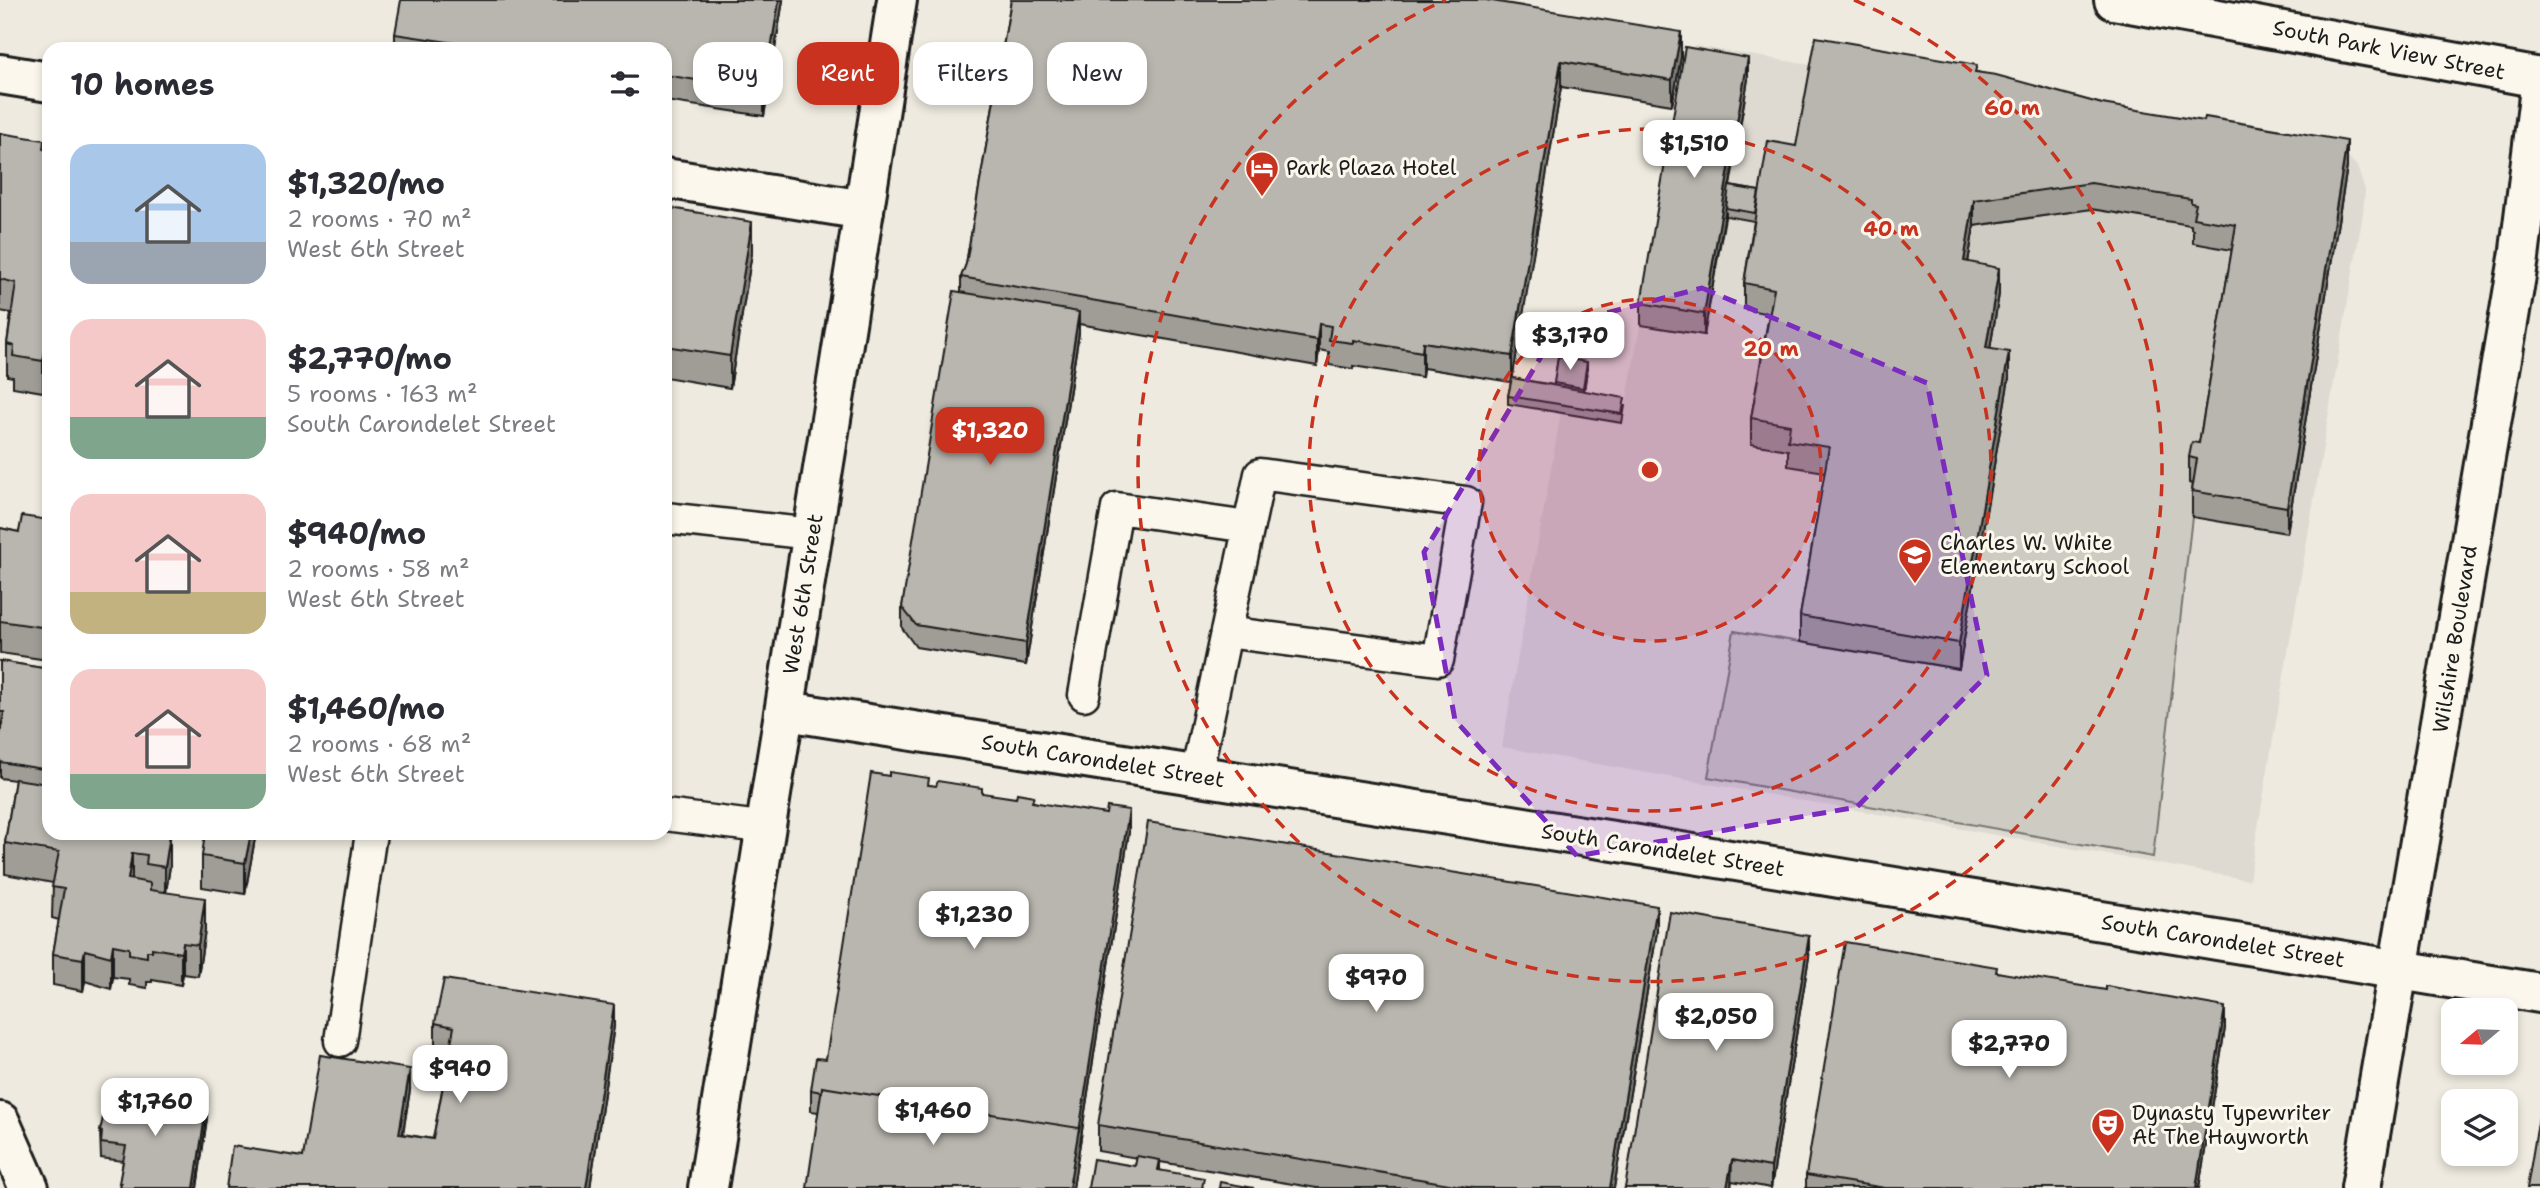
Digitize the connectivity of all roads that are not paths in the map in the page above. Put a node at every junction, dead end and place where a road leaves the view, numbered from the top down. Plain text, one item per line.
1 (897, 0) edge
2 (2114, 0) edge
3 (0, 74) edge
4 (2540, 79) edge
5 (42, 81) edge
6 (2540, 88) edge
7 (672, 179) edge
8 (864, 210) junction
9 (672, 519) edge
10 (1248, 527) junction
11 (812, 534) junction
12 (1226, 632) junction
13 (1084, 695) dead end
14 (786, 711) junction
15 (1196, 776) junction
16 (672, 816) edge
17 (768, 828) junction
18 (370, 840) edge
19 (2399, 970) junction
20 (2540, 993) edge
21 (340, 1041) dead end
22 (0, 1122) edge
23 (29, 1188) edge
24 (708, 1188) edge
25 (2361, 1188) edge

1 - 8 street, West 6th Street
2 - 4 street, South Park View Street
3 - 5 street
6 - 19 street, Wilshire Boulevard
7 - 8 street
8 - 11 street, West 6th Street
9 - 11 lane
10 - 12 lane
10 - 12 lane
10 - 13 lane
11 - 14 street, West 6th Street
12 - 15 lane
14 - 15 street, South Carondelet Street
14 - 17 street, West 6th Street
15 - 19 street, South Carondelet Street
16 - 17 lane
17 - 24 street, West 6th Street
18 - 21 lane
19 - 20 street, South Carondelet Street
19 - 25 street, Wilshire Boulevard
22 - 23 street

